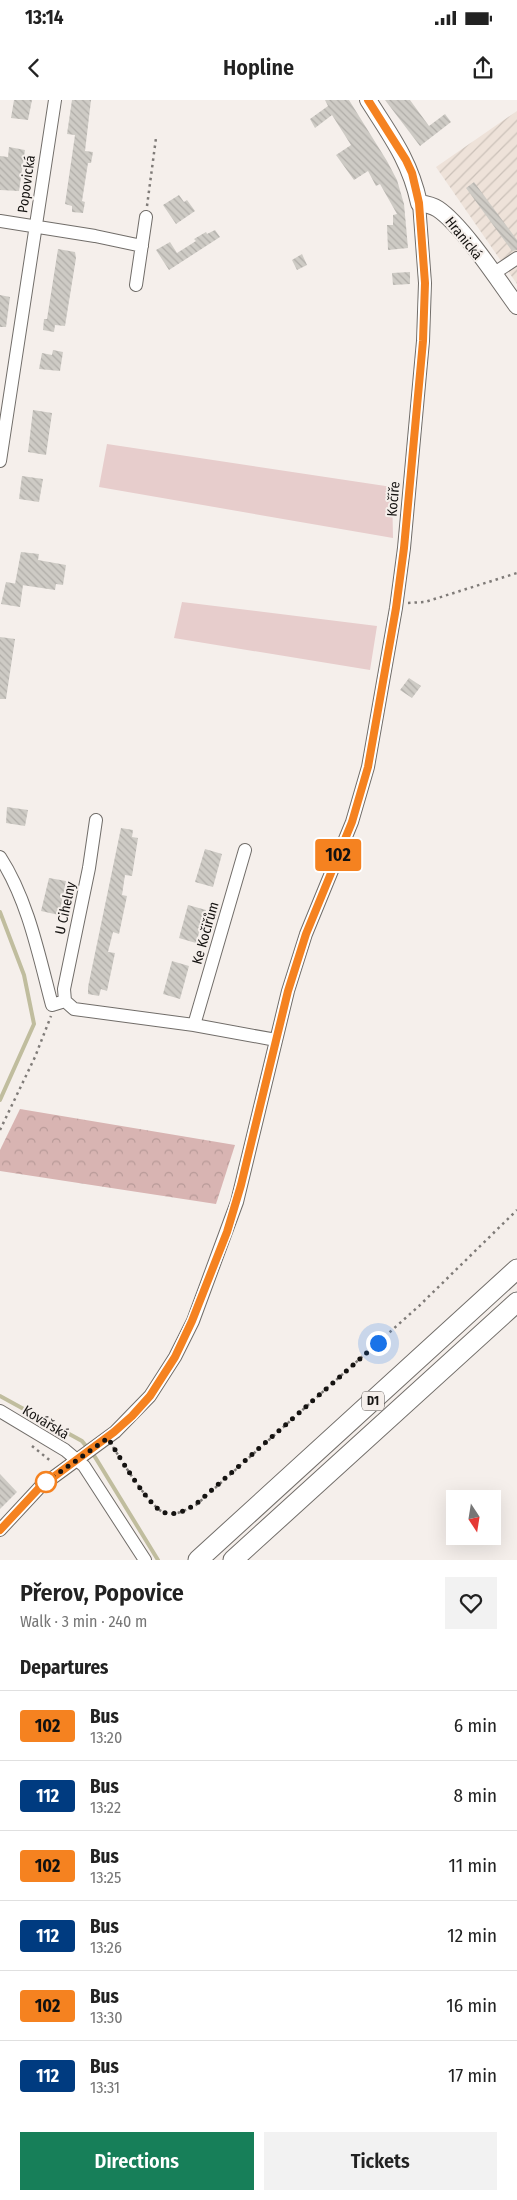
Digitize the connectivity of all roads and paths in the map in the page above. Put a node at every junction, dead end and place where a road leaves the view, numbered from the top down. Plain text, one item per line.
1 (55, 100) edge
2 (368, 100) edge
3 (156, 138) dead end
4 (419, 203) junction
5 (146, 217) joint
6 (0, 220) edge
7 (36, 226) junction
8 (142, 246) junction
9 (517, 258) edge
10 (493, 274) junction
11 (136, 285) dead end
12 (517, 306) edge
13 (0, 461) edge
14 (517, 574) edge
15 (397, 601) junction
16 (96, 820) dead end
17 (244, 850) dead end
18 (0, 857) edge
19 (58, 1003) junction
20 (194, 1025) junction
21 (276, 1040) junction
22 (0, 1130) edge
23 (517, 1210) edge
24 (517, 1269) edge
25 (517, 1302) edge
26 (0, 1411) edge
27 (103, 1441) junction
28 (81, 1456) junction
29 (0, 1530) edge
30 (145, 1560) edge
31 (198, 1560) edge
32 (233, 1560) edge

1 - 7 street, Popovická
2 - 4 main road
3 - 5 path
4 - 10 main road, Hranická
4 - 15 street, Kočíře
5 - 8 street
6 - 7 street
7 - 8 street, Popovická
7 - 13 street
8 - 11 street
9 - 10 street
10 - 12 main road, Hranická
14 - 15 path
15 - 21 street, Kočíře
16 - 19 street, U Cihelny
17 - 20 street, Ke Kočiřům
18 - 19 street
19 - 20 street
19 - 22 path
20 - 21 street
21 - 27 street, Kočíře
23 - 27 path
24 - 31 highway, D1
25 - 32 highway, D1
26 - 28 street, Kovářská
27 - 28 street, Kočíře
28 - 29 street, Kočíře
28 - 30 street, Kovářská

